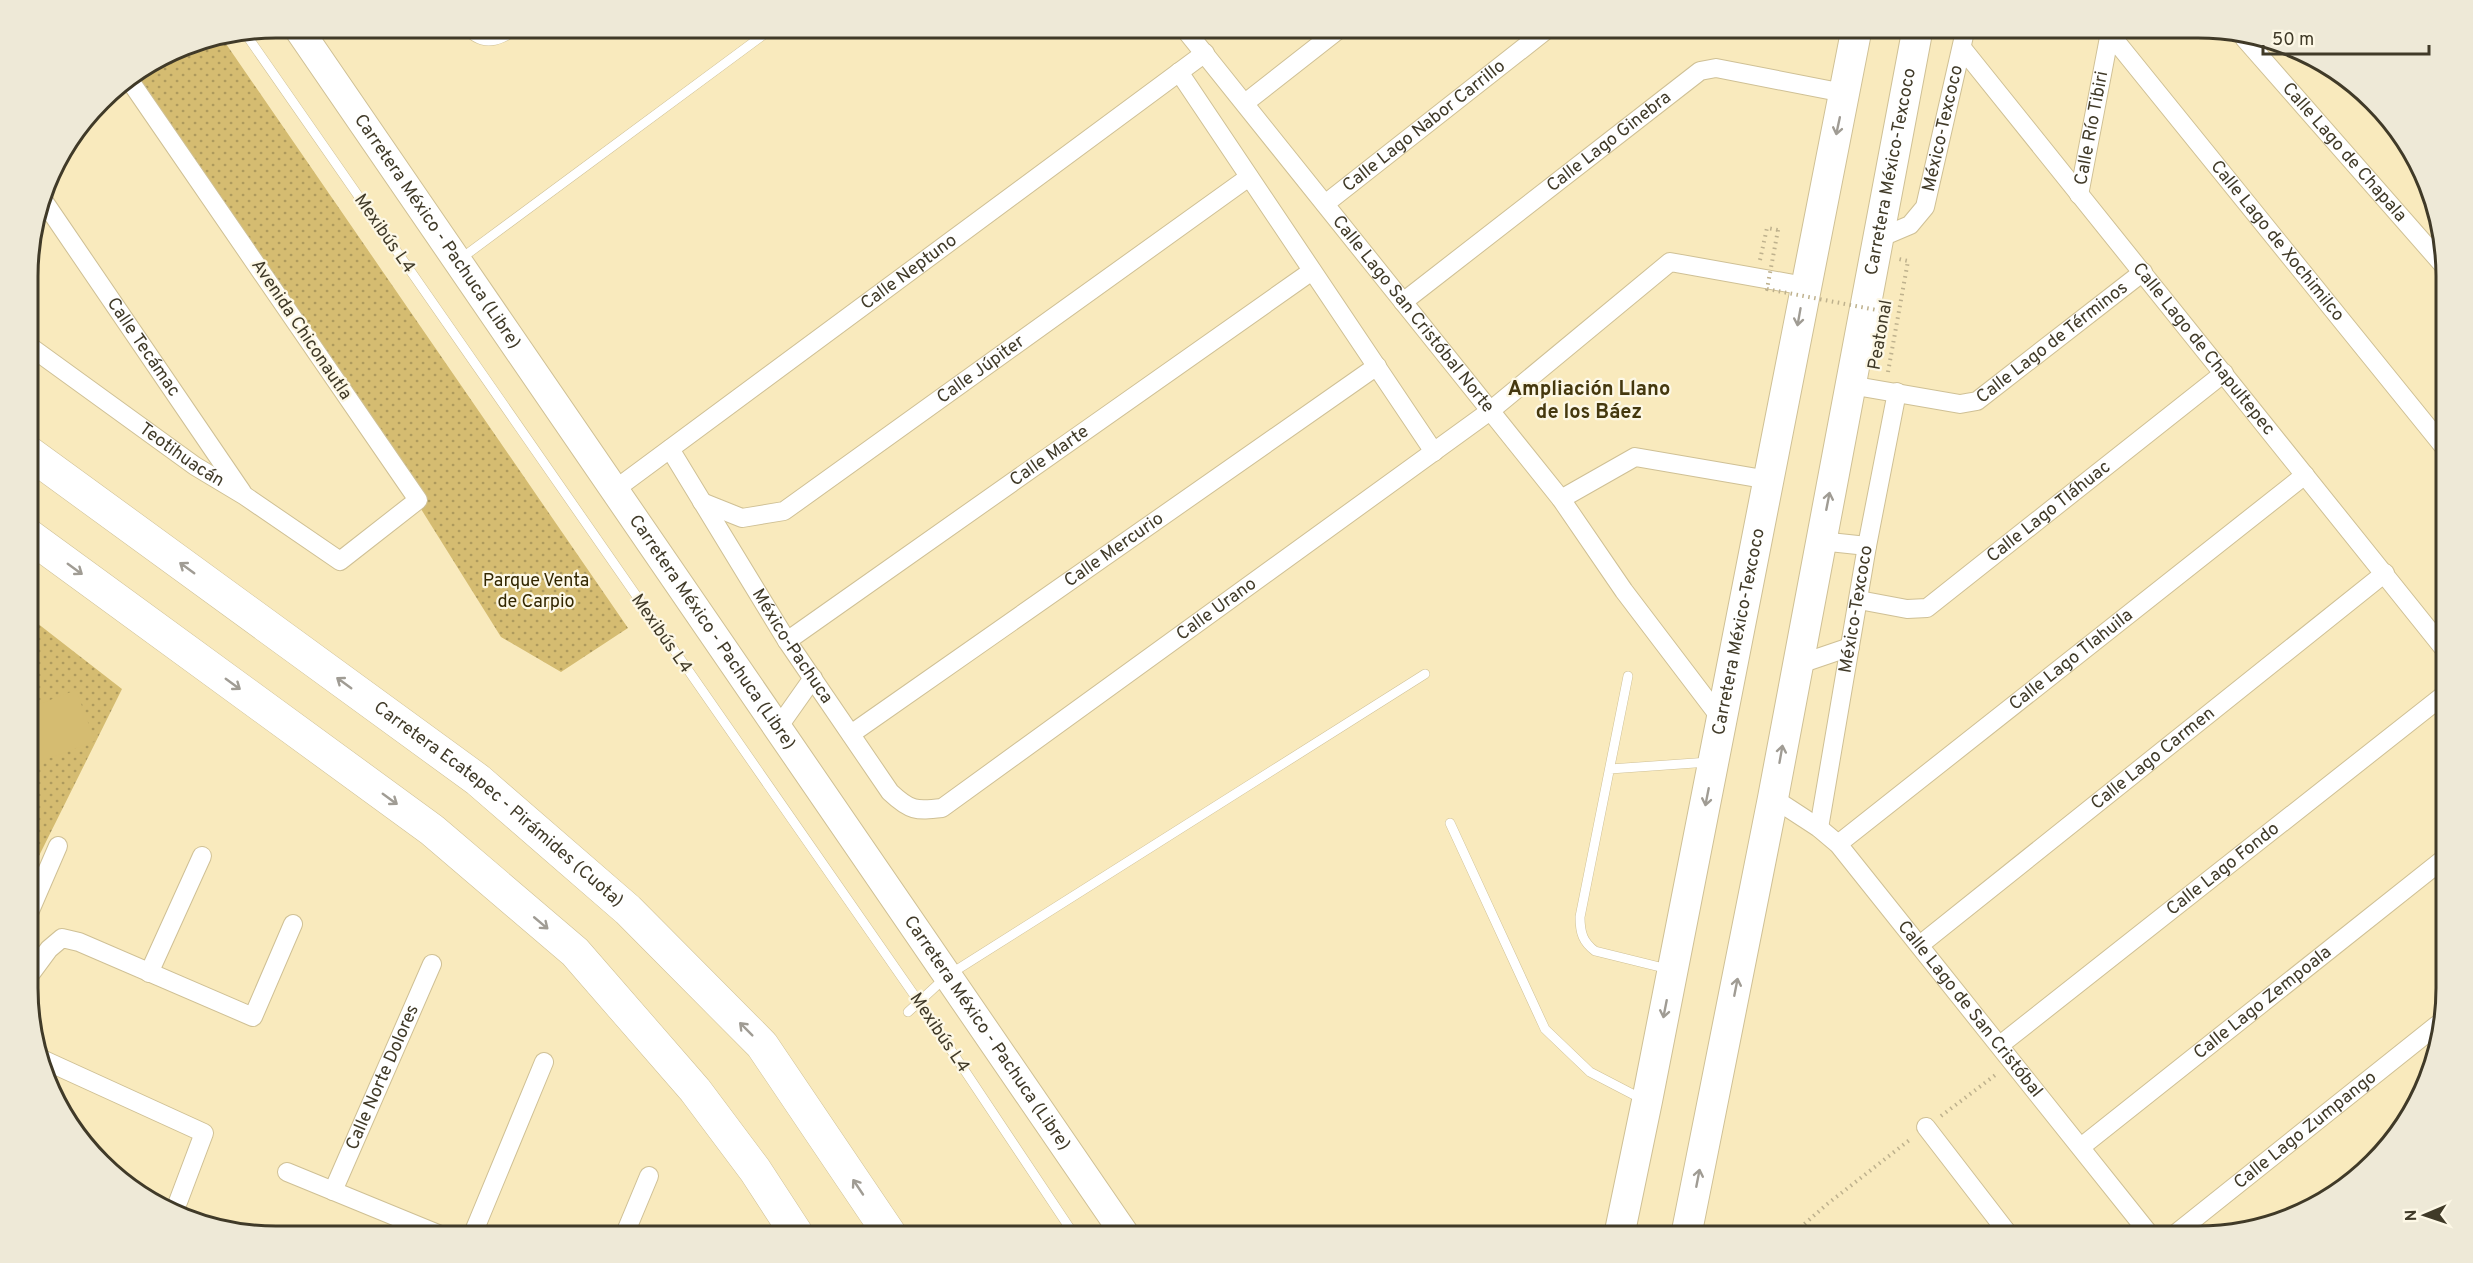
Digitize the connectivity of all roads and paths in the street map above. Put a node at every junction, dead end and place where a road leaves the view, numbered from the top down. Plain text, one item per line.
1 (307, 38) edge
2 (477, 38) edge
3 (504, 38) edge
4 (759, 38) edge
5 (1192, 38) edge
6 (1328, 38) edge
7 (1536, 38) edge
8 (1855, 38) edge
9 (1916, 38) edge
10 (1964, 38) edge
11 (2110, 38) edge
12 (2117, 38) edge
13 (249, 39) edge
14 (2250, 44) edge
15 (1962, 48) junction
16 (1205, 53) junction
17 (1179, 72) junction
18 (133, 85) edge
19 (1844, 93) junction
20 (1245, 103) junction
21 (1249, 177) junction
22 (2079, 195) junction
23 (1326, 204) junction
24 (48, 207) edge
25 (1887, 249) junction
26 (2434, 255) edge
27 (457, 261) junction
28 (1312, 271) junction
29 (2143, 272) junction
30 (1757, 277) junction
31 (1805, 286) junction
32 (1404, 302) junction
33 (1887, 312) dead end
34 (38, 352) edge
35 (1377, 366) junction
36 (2224, 373) junction
37 (1850, 385) junction
38 (1891, 391) junction
39 (1490, 411) junction
40 (2436, 436) edge
41 (670, 449) junction
42 (1434, 452) junction
43 (38, 459) edge
44 (2305, 475) junction
45 (1769, 480) junction
46 (613, 491) junction
47 (245, 496) junction
48 (1561, 500) junction
49 (702, 502) junction
50 (1820, 541) junction
51 (38, 542) edge
52 (1867, 546) junction
53 (340, 561) joint
54 (2385, 573) junction
55 (1859, 600) junction
56 (2436, 638) edge
57 (787, 641) junction
58 (1850, 647) junction
59 (1797, 665) junction
60 (1425, 674) dead end
61 (1628, 676) dead end
62 (813, 678) junction
63 (2436, 701) edge
64 (1722, 720) junction
65 (777, 729) junction
66 (851, 734) junction
67 (1713, 762) junction
68 (1610, 769) junction
69 (1773, 798) junction
70 (942, 808) joint
71 (1450, 823) dead end
72 (1819, 828) junction
73 (1838, 844) junction
74 (58, 846) dead end
75 (202, 856) dead end
76 (2436, 865) edge
77 (38, 892) edge
78 (293, 924) dead end
79 (1920, 944) junction
80 (38, 964) edge
81 (432, 964) dead end
82 (1673, 970) junction
83 (149, 972) junction
84 (947, 976) junction
85 (919, 1002) junction
86 (908, 1012) dead end
87 (2432, 1029) edge
88 (2000, 1045) junction
89 (2013, 1061) junction
90 (544, 1062) dead end
91 (50, 1063) edge
92 (1647, 1101) junction
93 (1926, 1127) junction
94 (2081, 1147) junction
95 (287, 1172) dead end
96 (649, 1176) dead end
97 (333, 1191) junction
98 (178, 1202) dead end
99 (419, 1226) edge
100 (476, 1226) edge
101 (628, 1226) edge
102 (791, 1226) edge
103 (884, 1226) edge
104 (1069, 1226) edge
105 (1119, 1226) edge
106 (1621, 1226) edge
107 (1688, 1226) edge
108 (1802, 1226) edge
109 (2002, 1226) edge
110 (2143, 1226) edge
111 (2186, 1226) edge

1 - 27 main road, Carretera México - Pachuca (Libre)
2 - 3 lane
4 - 27 lane
5 - 16 street, Calle Lago San Cristóbal Norte
6 - 20 street
7 - 23 street, Calle Lago Nabor Carrillo
8 - 19 highway, Carretera México-Texcoco
9 - 25 highway, Carretera México-Texcoco
10 - 15 street, México-Texcoco
11 - 22 street, Calle Río Tibiri
12 - 40 street, Calle Lago de Xochimilco
13 - 85 lane, Mexibús L4
14 - 26 street, Calle Lago de Chapala
15 - 22 street, Calle Lago de Chapultepec
15 - 25 street, México-Texcoco
16 - 17 street, Calle Neptuno
16 - 20 street, Calle Lago San Cristóbal Norte
17 - 21 street
17 - 41 street, Calle Neptuno
18 - 53 street, Avenida Chiconautla
19 -> 31 highway, Carretera México-Texcoco
19 - 32 street, Calle Lago Ginebra
20 - 23 street, Calle Lago San Cristóbal Norte
21 - 28 street
21 - 49 street, Calle Júpiter
22 - 29 street, Calle Lago de Chapultepec
23 - 32 street, Calle Lago San Cristóbal Norte
24 - 47 street, Calle Tecámac
25 - 37 highway, Carretera México-Texcoco
25 - 38 path, Peatonal
27 - 46 main road, Carretera México - Pachuca (Libre)
28 - 35 street
28 - 57 street, Calle Marte
29 - 36 street, Calle Lago de Chapultepec
29 - 38 street, Calle Lago de Términos
30 - 31 street, Calle Urano
30 - 33 path, Peatonal, bridge
30 - 39 street, Calle Urano
31 -> 45 highway, Carretera México-Texcoco
32 - 39 street, Calle Lago San Cristóbal Norte
34 - 47 street, Teotihuacán
35 - 42 street
35 - 66 street, Calle Mercurio
36 - 44 street, Calle Lago de Chapultepec
36 - 55 street, Calle Lago Tláhuac
37 - 38 street, Calle Lago de Términos
50 -> 37 highway, Carretera México-Texcoco
38 - 52 street, México-Texcoco
39 - 42 street, Calle Urano
39 - 48 street, Calle Lago San Cristóbal Norte
41 - 46 street, Calle Neptuno
41 - 49 street, México-Pachuca
42 - 70 street, Calle Urano
103 -> 43 highway, Carretera Ecatepec - Pirámides (Cuota)
44 - 54 street, Calle Lago de Chapultepec
44 - 73 street, Calle Lago Tlahuila
45 - 48 street
45 - 64 highway, Carretera México-Texcoco
46 - 65 main road, Carretera México - Pachuca (Libre)
47 - 53 street, Teotihuacán
48 - 64 street, Calle Lago San Cristóbal Norte
49 - 57 street, México-Pachuca
50 - 52 street
50 - 59 highway, Carretera México-Texcoco
51 -> 102 highway
52 - 55 street, México-Texcoco
54 - 56 street, Calle Lago de Chapultepec
54 - 79 street, Calle Lago Carmen
55 - 58 street, México-Texcoco
57 - 62 street, México-Pachuca
58 - 59 street
58 - 72 street, México-Texcoco
69 -> 59 highway, Carretera México-Texcoco
60 - 84 lane
61 - 68 lane
62 - 65 street
62 - 66 street, México-Pachuca
63 - 88 street, Calle Lago Fondo
64 - 67 highway, Carretera México-Texcoco
65 - 84 main road, Carretera México - Pachuca (Libre)
66 - 70 street, México-Pachuca
67 - 68 lane
67 -> 82 highway, Carretera México-Texcoco
68 - 82 lane
69 - 72 street, Calle Lago de San Cristóbal
107 -> 69 highway, Carretera México-Texcoco
71 - 92 lane
72 - 73 street, Calle Lago de San Cristóbal
73 - 79 street, Calle Lago de San Cristóbal
74 - 77 street
75 - 83 street
76 - 94 street, Calle Lago Zempoala
78 - 83 street
79 - 88 street, Calle Lago de San Cristóbal
80 - 83 street
81 - 97 street, Calle Norte Dolores
82 -> 92 highway, Carretera México-Texcoco
84 - 85 lane
84 - 105 main road, Carretera México - Pachuca (Libre)
85 - 86 lane
85 - 104 lane, Mexibús L4
87 - 111 street, Calle Lago Zumpango
88 - 89 street, Calle Lago de San Cristóbal
89 - 93 path
89 - 94 street, Calle Lago de San Cristóbal
90 - 100 street
91 - 98 street
92 - 106 highway, Carretera México-Texcoco
93 - 108 path
93 - 109 street
94 - 110 street, Calle Lago de San Cristóbal
95 - 97 street
96 - 101 street
97 - 99 street

